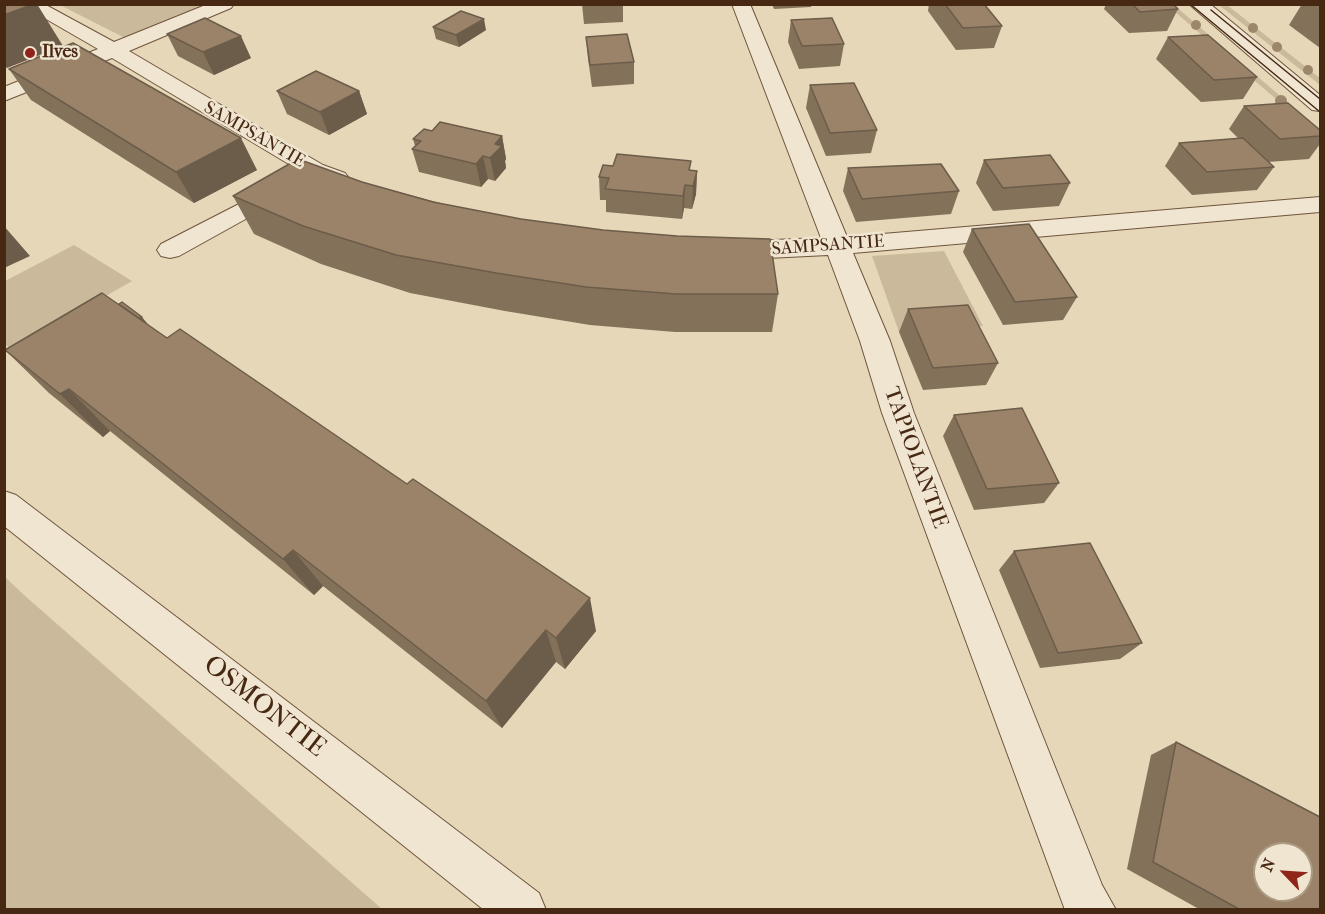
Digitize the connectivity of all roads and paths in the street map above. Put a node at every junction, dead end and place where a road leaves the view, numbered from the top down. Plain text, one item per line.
1 (29, 4) edge
2 (225, 4) edge
3 (741, 4) edge
4 (1198, 4) edge
5 (112, 51) junction
6 (4, 95) edge
7 (1320, 105) edge
8 (315, 170) junction
9 (364, 188) edge
10 (1320, 204) edge
11 (837, 246) junction
12 (170, 250) dead end
13 (705, 251) edge
14 (4, 505) edge
15 (522, 909) edge
16 (1092, 909) edge

1 - 5 street, SAMPSANTIE
2 - 5 street
3 - 11 street, TAPIOLANTIE
4 - 7 street
5 - 6 street
5 - 8 street, SAMPSANTIE
8 - 9 street, SAMPSANTIE
8 - 12 street
10 - 11 street, SAMPSANTIE
11 - 13 street, SAMPSANTIE
11 - 16 street, TAPIOLANTIE
14 - 15 street, OSMONTIE

